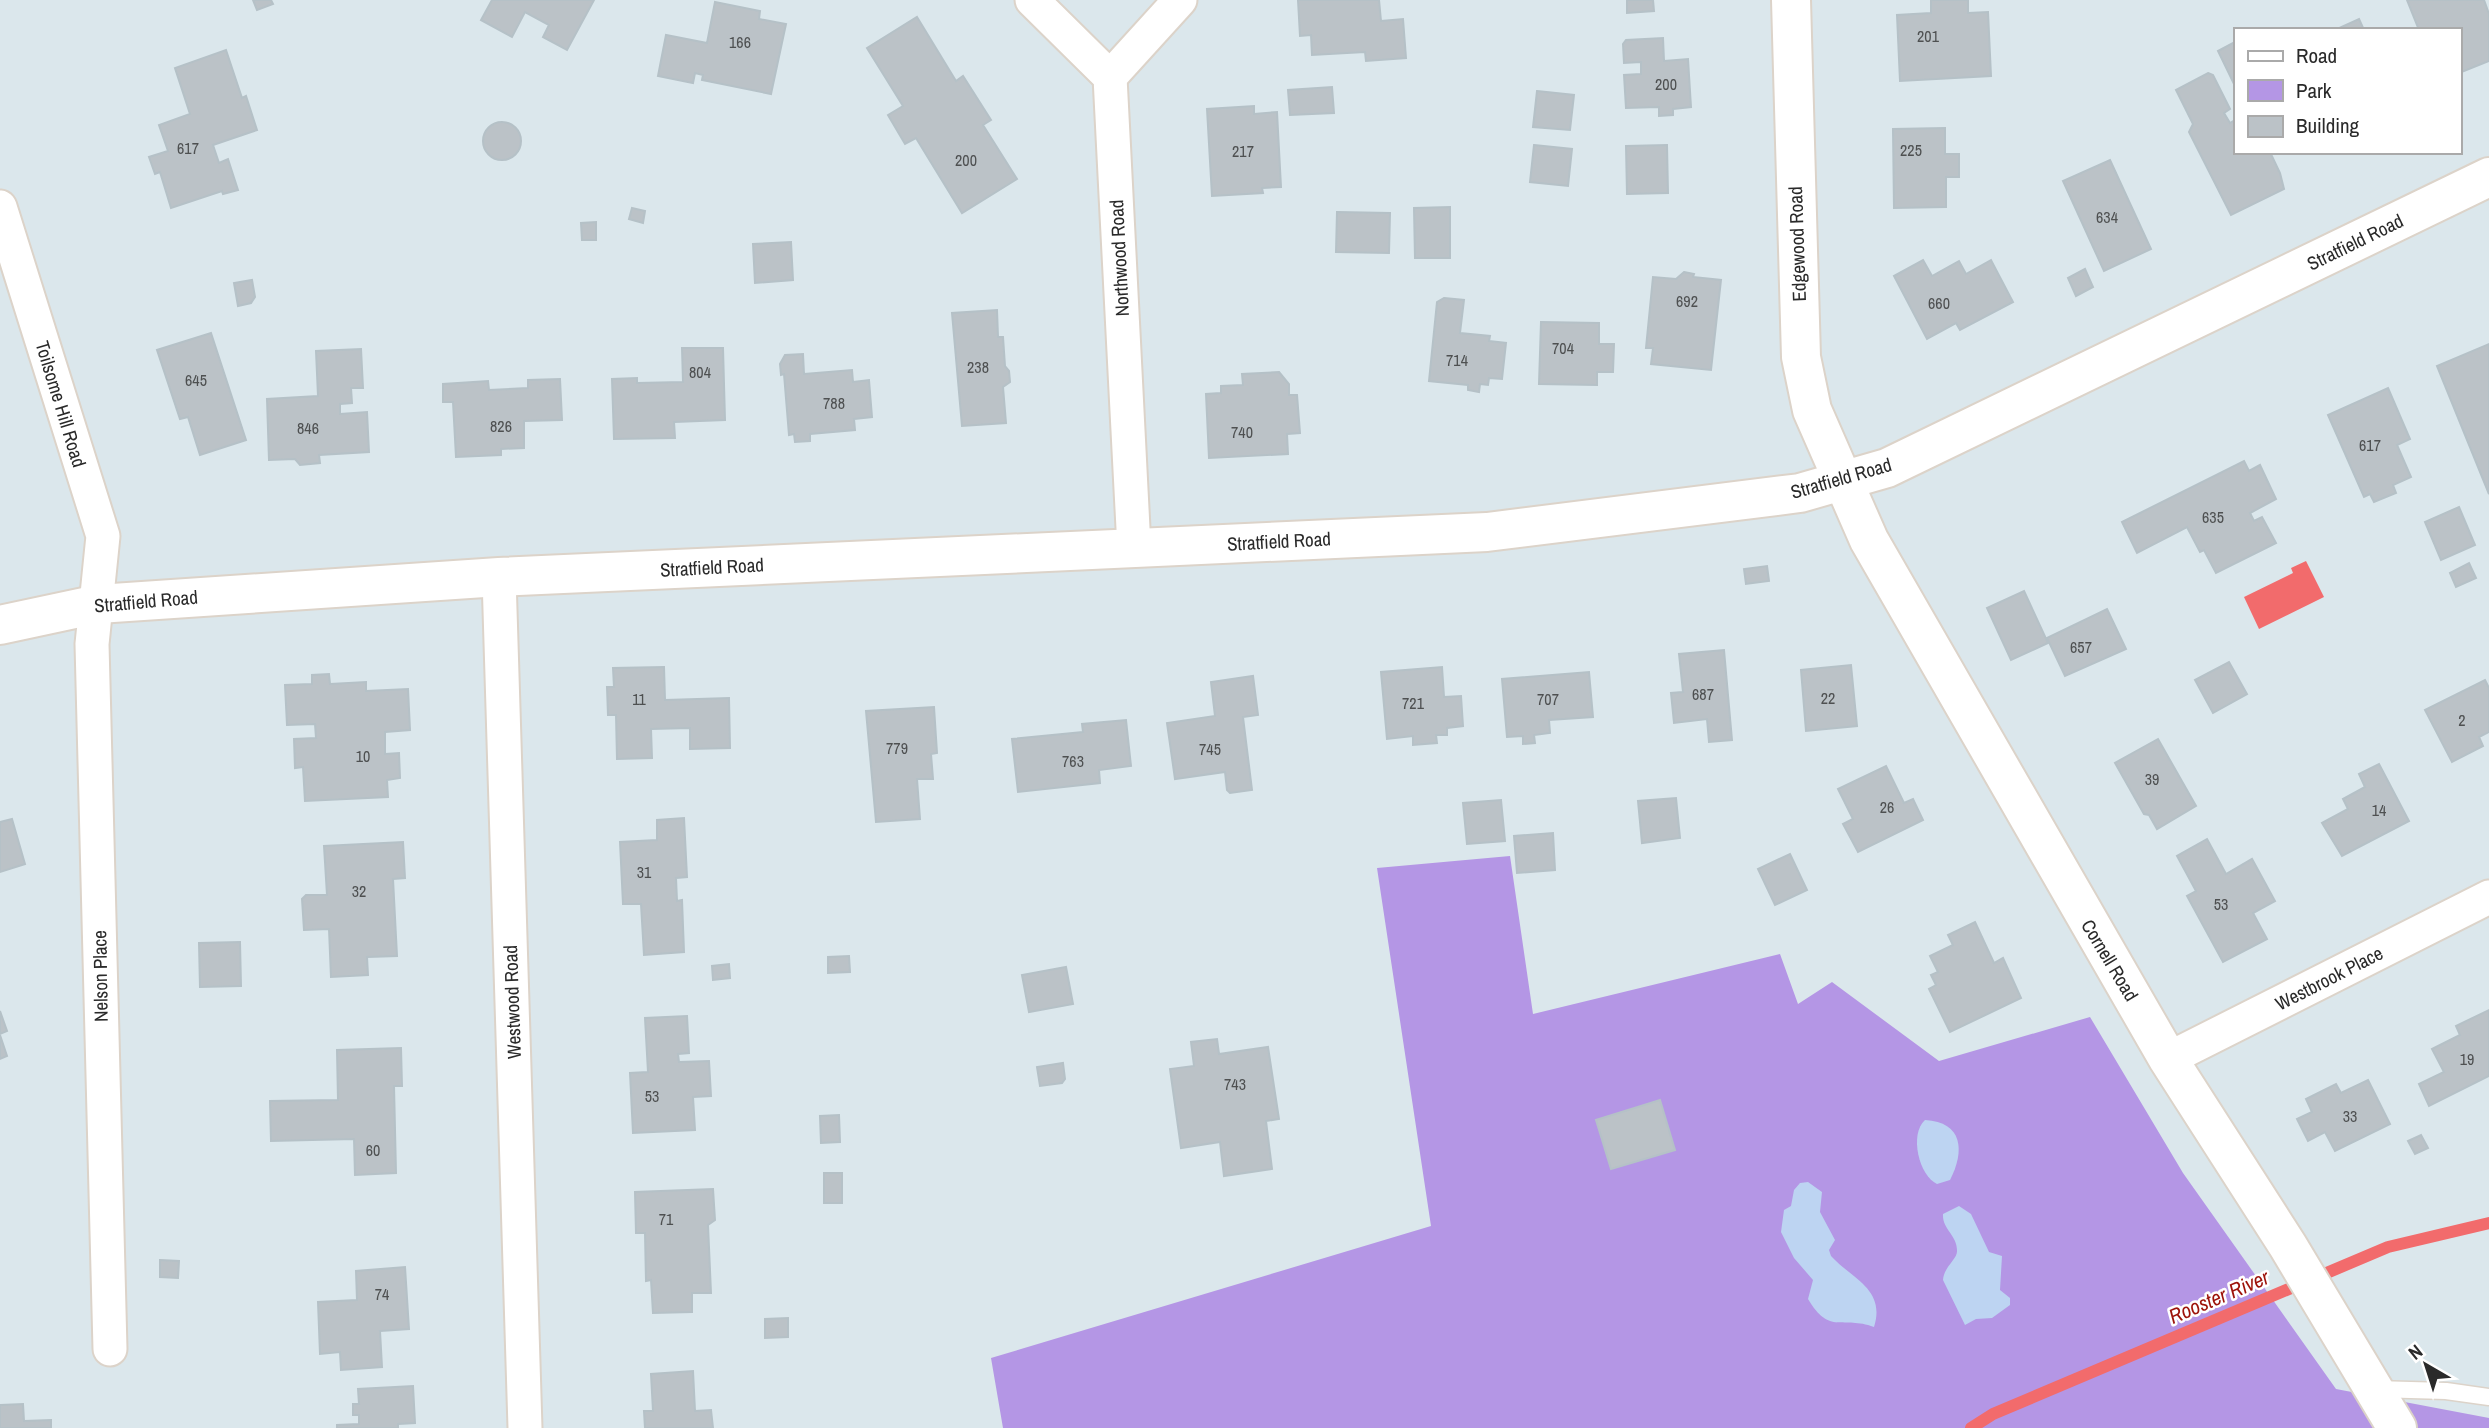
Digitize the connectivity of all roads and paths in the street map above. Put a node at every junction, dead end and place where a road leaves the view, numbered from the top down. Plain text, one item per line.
1 (1032, 0) edge
2 (1180, 0) edge
3 (1791, 0) edge
4 (1110, 77) junction
5 (2489, 177) edge
6 (0, 207) edge
7 (1843, 480) junction
8 (1133, 548) junction
9 (499, 577) junction
10 (98, 604) junction
11 (0, 625) edge
12 (2489, 897) edge
13 (2168, 1059) junction
14 (110, 1349) dead end
15 (2373, 1388) junction
16 (2489, 1397) edge
17 (525, 1428) edge
18 (2397, 1428) edge

1 - 4 street
2 - 4 street
3 - 7 main road, Edgewood Road
4 - 8 street, Northwood Road
5 - 7 main road, Stratfield Road
6 - 10 street, Toilsome Hill Road
7 - 8 main road, Stratfield Road
7 - 13 main road, Cornell Road
8 - 9 main road, Stratfield Road
9 - 10 main road, Stratfield Road
9 - 17 street, Westwood Road
10 - 11 main road, Stratfield Road
10 - 14 street, Nelson Place
12 - 13 street, Westbrook Place
13 - 15 main road, Cornell Road
15 - 16 lane
15 - 18 main road, Cornell Road

